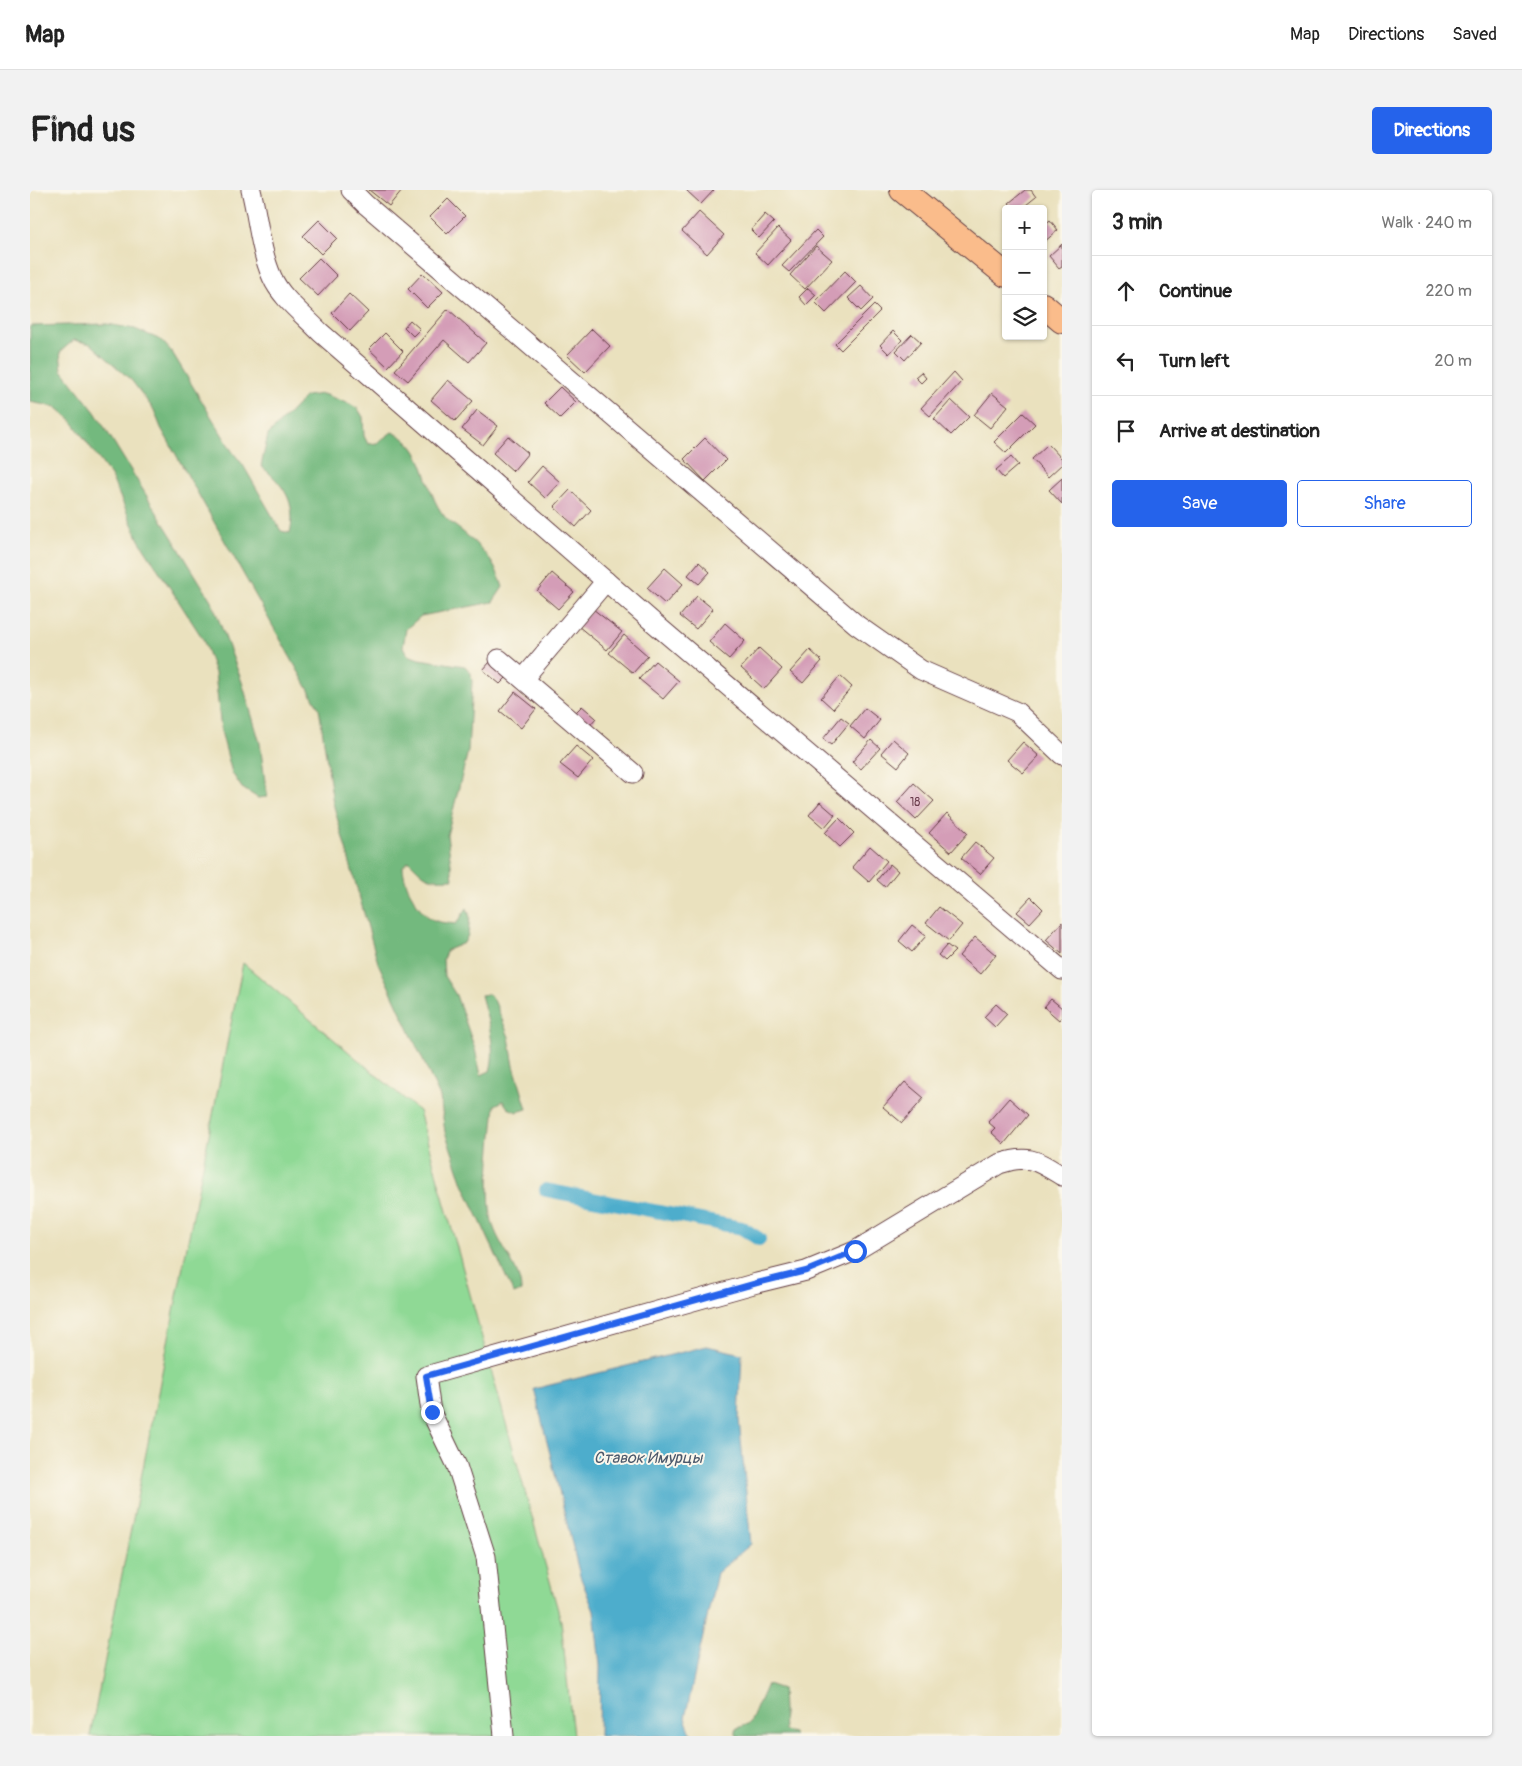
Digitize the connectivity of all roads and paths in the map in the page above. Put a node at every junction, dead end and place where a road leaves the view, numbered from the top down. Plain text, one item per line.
1 (251, 190) edge
2 (351, 190) edge
3 (902, 190) edge
4 (1002, 272) edge
5 (1047, 308) edge
6 (1062, 320) edge
7 (606, 581) junction
8 (499, 659) dead end
9 (523, 679) junction
10 (1062, 755) edge
11 (633, 773) dead end
12 (1062, 970) edge
13 (1062, 1176) edge
14 (504, 1736) edge

1 - 7 street
2 - 10 street
3 - 4 main road
5 - 6 main road
7 - 9 street
7 - 12 street
8 - 9 street
9 - 11 street
13 - 14 street

